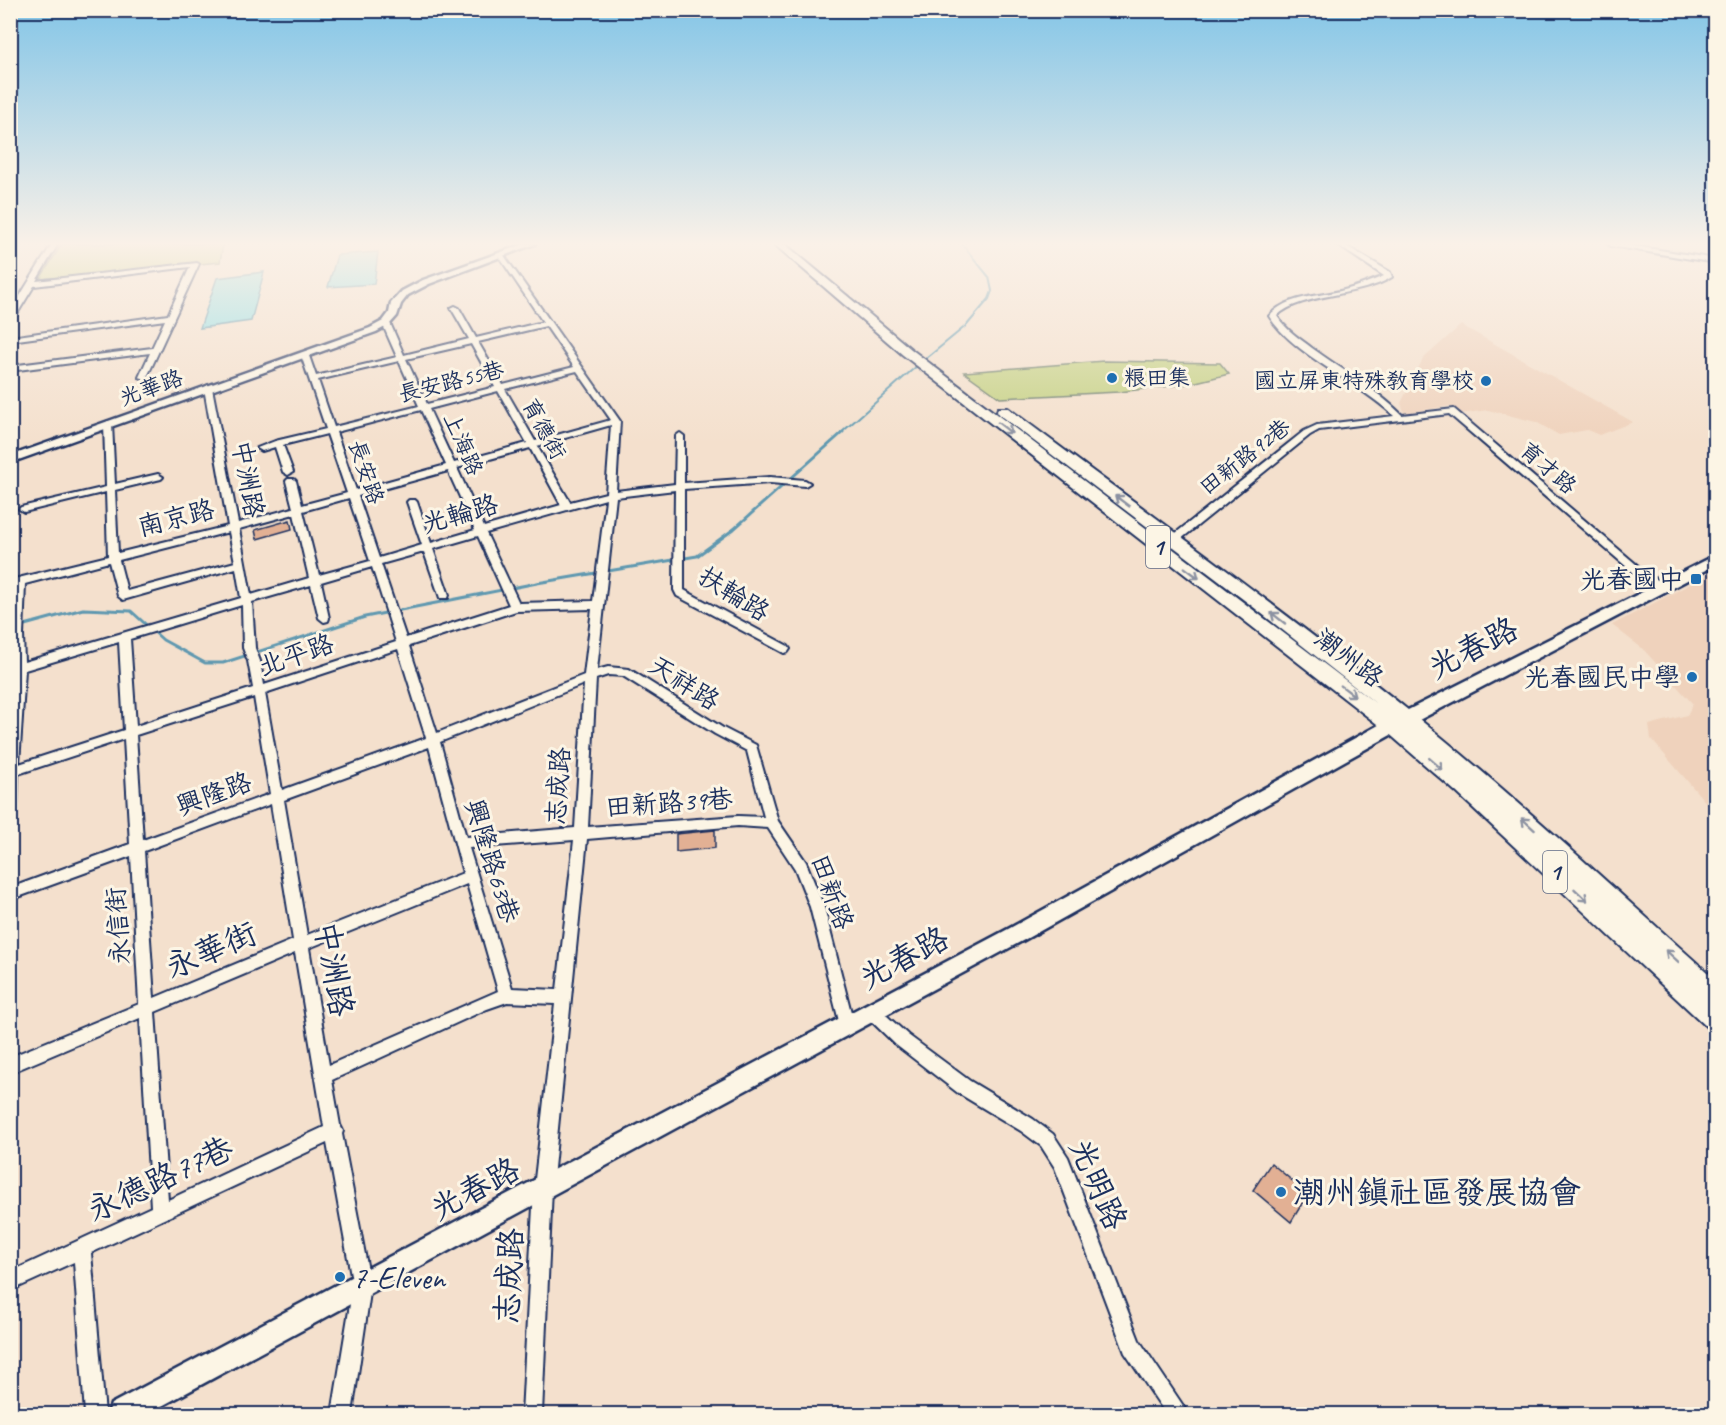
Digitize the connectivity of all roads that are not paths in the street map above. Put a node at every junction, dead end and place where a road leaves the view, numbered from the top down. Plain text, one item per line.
1 (174, 310) edge
2 (395, 310) edge
3 (456, 310) edge
4 (539, 310) edge
5 (864, 310) edge
6 (869, 310) edge
7 (1278, 310) edge
8 (171, 317) junction
9 (386, 323) junction
10 (548, 323) junction
11 (10, 339) edge
12 (474, 341) junction
13 (912, 348) junction
14 (154, 350) junction
15 (305, 354) junction
16 (402, 358) junction
17 (580, 368) junction
18 (10, 369) edge
19 (143, 377) dead end
20 (313, 379) junction
21 (208, 388) junction
22 (501, 389) junction
23 (425, 407) junction
24 (1400, 417) junction
25 (616, 421) junction
26 (108, 424) junction
27 (331, 431) junction
28 (680, 436) dead end
29 (278, 443) junction
30 (533, 446) junction
31 (262, 448) dead end
32 (10, 459) edge
33 (452, 468) junction
34 (158, 477) dead end
35 (805, 483) dead end
36 (680, 486) junction
37 (111, 487) junction
38 (352, 494) junction
39 (611, 495) junction
40 (412, 502) dead end
41 (567, 506) junction
42 (24, 509) dead end
43 (297, 510) junction
44 (232, 528) junction
45 (480, 532) junction
46 (1167, 545) junction
47 (428, 547) junction
48 (113, 556) junction
49 (1716, 559) edge
50 (375, 561) junction
51 (240, 564) junction
52 (314, 580) junction
53 (15, 583) edge
54 (1662, 586) junction
55 (444, 596) dead end
56 (247, 600) junction
57 (598, 605) junction
58 (515, 607) junction
59 (324, 618) dead end
60 (128, 635) junction
61 (401, 643) junction
62 (784, 650) dead end
63 (15, 668) edge
64 (590, 677) junction
65 (259, 692) junction
66 (1399, 722) junction
67 (130, 734) junction
68 (433, 740) junction
69 (752, 747) joint
70 (11, 772) edge
71 (277, 797) junction
72 (10, 806) edge
73 (772, 823) junction
74 (581, 833) junction
75 (461, 843) junction
76 (137, 848) junction
77 (472, 876) junction
78 (10, 894) edge
79 (301, 944) junction
80 (507, 995) junction
81 (1716, 995) edge
82 (562, 997) junction
83 (147, 1008) junction
84 (872, 1011) junction
85 (1716, 1020) edge
86 (846, 1024) junction
87 (10, 1065) edge
88 (323, 1076) junction
89 (335, 1131) junction
90 (543, 1188) junction
91 (159, 1212) junction
92 (82, 1249) junction
93 (10, 1282) edge
94 (362, 1286) junction
95 (95, 1414) edge
96 (121, 1414) edge
97 (342, 1414) edge
98 (532, 1414) edge
99 (1177, 1414) edge

1 - 8 street
2 - 9 street
3 - 12 street, 育德街
4 - 10 street
5 - 13 main road, 1
6 - 13 main road, 1
7 - 24 street
8 - 11 street
8 - 14 street
9 - 15 street, 光華路
9 - 16 street, 上海路
10 - 12 street
10 - 17 street
12 - 16 street
12 - 22 street, 育德街
13 - 46 main road, 潮州路 / 1
14 - 18 street
14 - 19 street
15 - 20 street, 長安路
15 - 21 street, 光華路
16 - 20 street
16 - 23 street, 上海路
17 - 22 street, 長安路55巷
17 - 25 street
20 - 27 street, 長安路
21 - 26 street, 光華路
21 - 44 street, 中洲路
22 - 23 street, 長安路55巷
22 - 30 street, 育德街
23 - 27 street, 長安路55巷
23 - 33 street, 上海路
24 - 46 street, 田新路92巷
24 - 54 street, 育才路
25 - 30 street, 南京路
25 - 39 street
26 - 32 street, 光華路
26 - 37 street
27 - 29 street, 長安路55巷
27 - 38 street, 長安路
28 - 36 street, 扶輪路
29 - 31 street, 長安路55巷
29 - 43 street
30 - 33 street, 南京路
30 - 41 street, 育德街
33 - 38 street, 南京路
33 - 45 street, 上海路
34 - 37 street
35 - 36 street, 光輪路
36 - 39 street, 光輪路
36 - 62 street, 扶輪路
37 - 42 street
37 - 48 street
38 - 43 street, 南京路
38 - 50 street, 長安路
39 - 41 street, 光輪路
39 - 57 street, 志成路
40 - 47 street
41 - 45 street, 光輪路
43 - 44 street, 南京路
43 - 52 street
44 - 48 street, 南京路
44 - 51 street, 中洲路
45 - 47 street, 光輪路
45 - 58 street, 上海路
46 - 66 main road, 潮州路 / 1
47 - 50 street, 光輪路
47 - 55 street
48 - 51 street
48 - 53 street, 南京路
49 - 54 main road, 光春路
50 - 52 street, 光輪路
50 - 61 street, 長安路
51 - 56 street, 中洲路
52 - 56 street, 光輪路
52 - 59 street
53 - 63 street
54 - 66 main road, 光春路
56 - 60 street, 光輪路
56 - 65 street, 中洲路
57 - 58 street, 北平路
57 - 64 street, 志成路
58 - 61 street, 北平路
60 - 63 street
60 - 67 street, 永信街
61 - 65 street, 北平路
61 - 68 street
63 - 70 street
64 - 68 street, 天祥路
64 - 69 street, 天祥路
64 - 74 street, 志成路
65 - 67 street, 北平路
65 - 71 street, 中洲路
81 -> 66 main road, 潮州路 / 1
66 - 84 main road, 光春路
66 -> 85 main road, 潮州路 / 1
67 - 70 street, 北平路
67 - 76 street, 永信街
68 - 71 street, 興隆路
68 - 75 street, 興隆路63巷
69 - 73 street, 田新路
70 - 72 street
71 - 76 street, 興隆路
71 - 79 street, 中洲路
73 - 74 street, 田新路39巷
73 - 86 street, 田新路
74 - 75 street, 田新路39巷
74 - 82 street, 志成路
75 - 77 street, 興隆路63巷
76 - 78 street, 興隆路
76 - 83 street, 永信街
77 - 79 street, 永華街
77 - 80 street, 興隆路63巷
79 - 83 street, 永華街
79 - 88 street, 中洲路
80 - 82 street
80 - 88 street
82 - 90 street, 志成路
83 - 87 street, 永華街
83 - 91 street, 永信街
84 - 86 main road, 光春路
84 - 99 street, 光明路
86 - 90 main road, 光春路
88 - 89 street, 中洲路
89 - 91 street, 永德路77巷
89 - 94 street, 中洲路
90 - 94 main road, 光春路
90 - 98 street, 志成路
91 - 92 street, 永德路77巷
92 - 93 street, 永德路77巷
92 - 95 street
94 - 96 main road, 光春路
94 - 97 street, 中洲路

